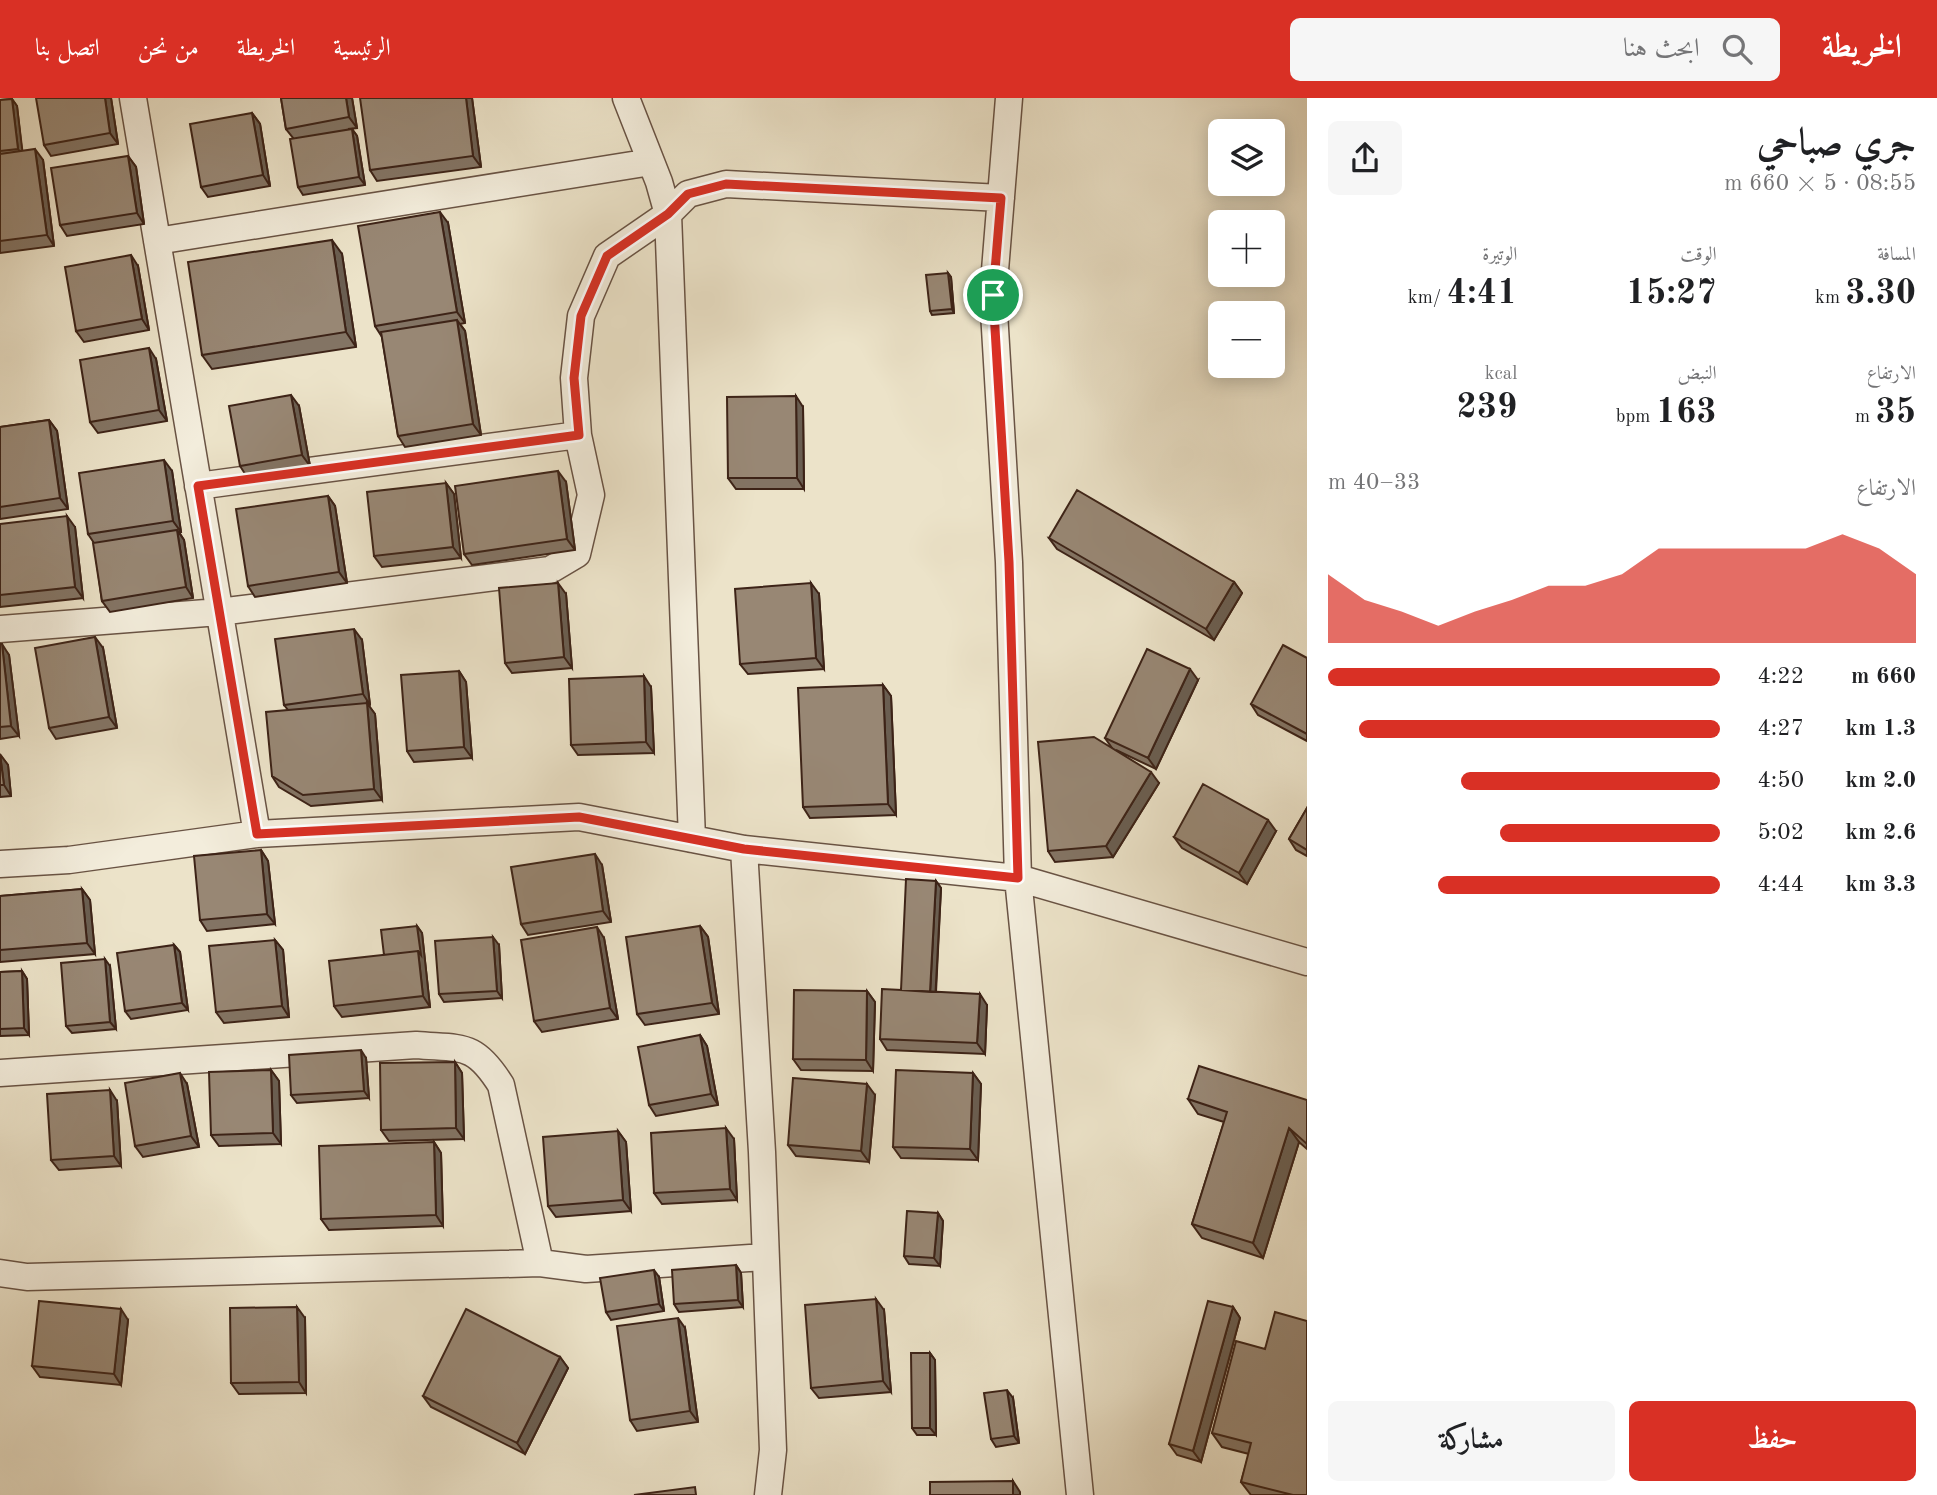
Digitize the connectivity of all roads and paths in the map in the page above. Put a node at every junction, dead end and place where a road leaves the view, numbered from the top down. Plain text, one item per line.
1 (133, 98) edge
2 (626, 98) edge
3 (1009, 98) edge
4 (651, 162) junction
5 (1001, 198) junction
6 (668, 214) junction
7 (157, 242) junction
8 (579, 435) junction
9 (198, 486) junction
10 (219, 612) junction
11 (0, 629) edge
12 (257, 834) junction
13 (692, 839) junction
14 (744, 849) junction
15 (0, 864) edge
16 (1018, 878) junction
17 (1307, 962) edge
18 (0, 1073) edge
19 (765, 1257) junction
20 (540, 1264) junction
21 (0, 1273) edge
22 (768, 1495) edge
23 (1080, 1495) edge

1 - 7 street
2 - 4 street
3 - 5 street
4 - 6 street
4 - 7 street
5 - 6 street
5 - 16 street
6 - 8 street
6 - 13 street
7 - 9 street
8 - 9 street
8 - 10 street
9 - 10 street
10 - 11 street
10 - 12 street
12 - 13 street
12 - 15 street
13 - 14 street
14 - 16 street
14 - 19 street
16 - 17 street
16 - 23 street
18 - 20 street
19 - 20 street
19 - 22 street
20 - 21 street

